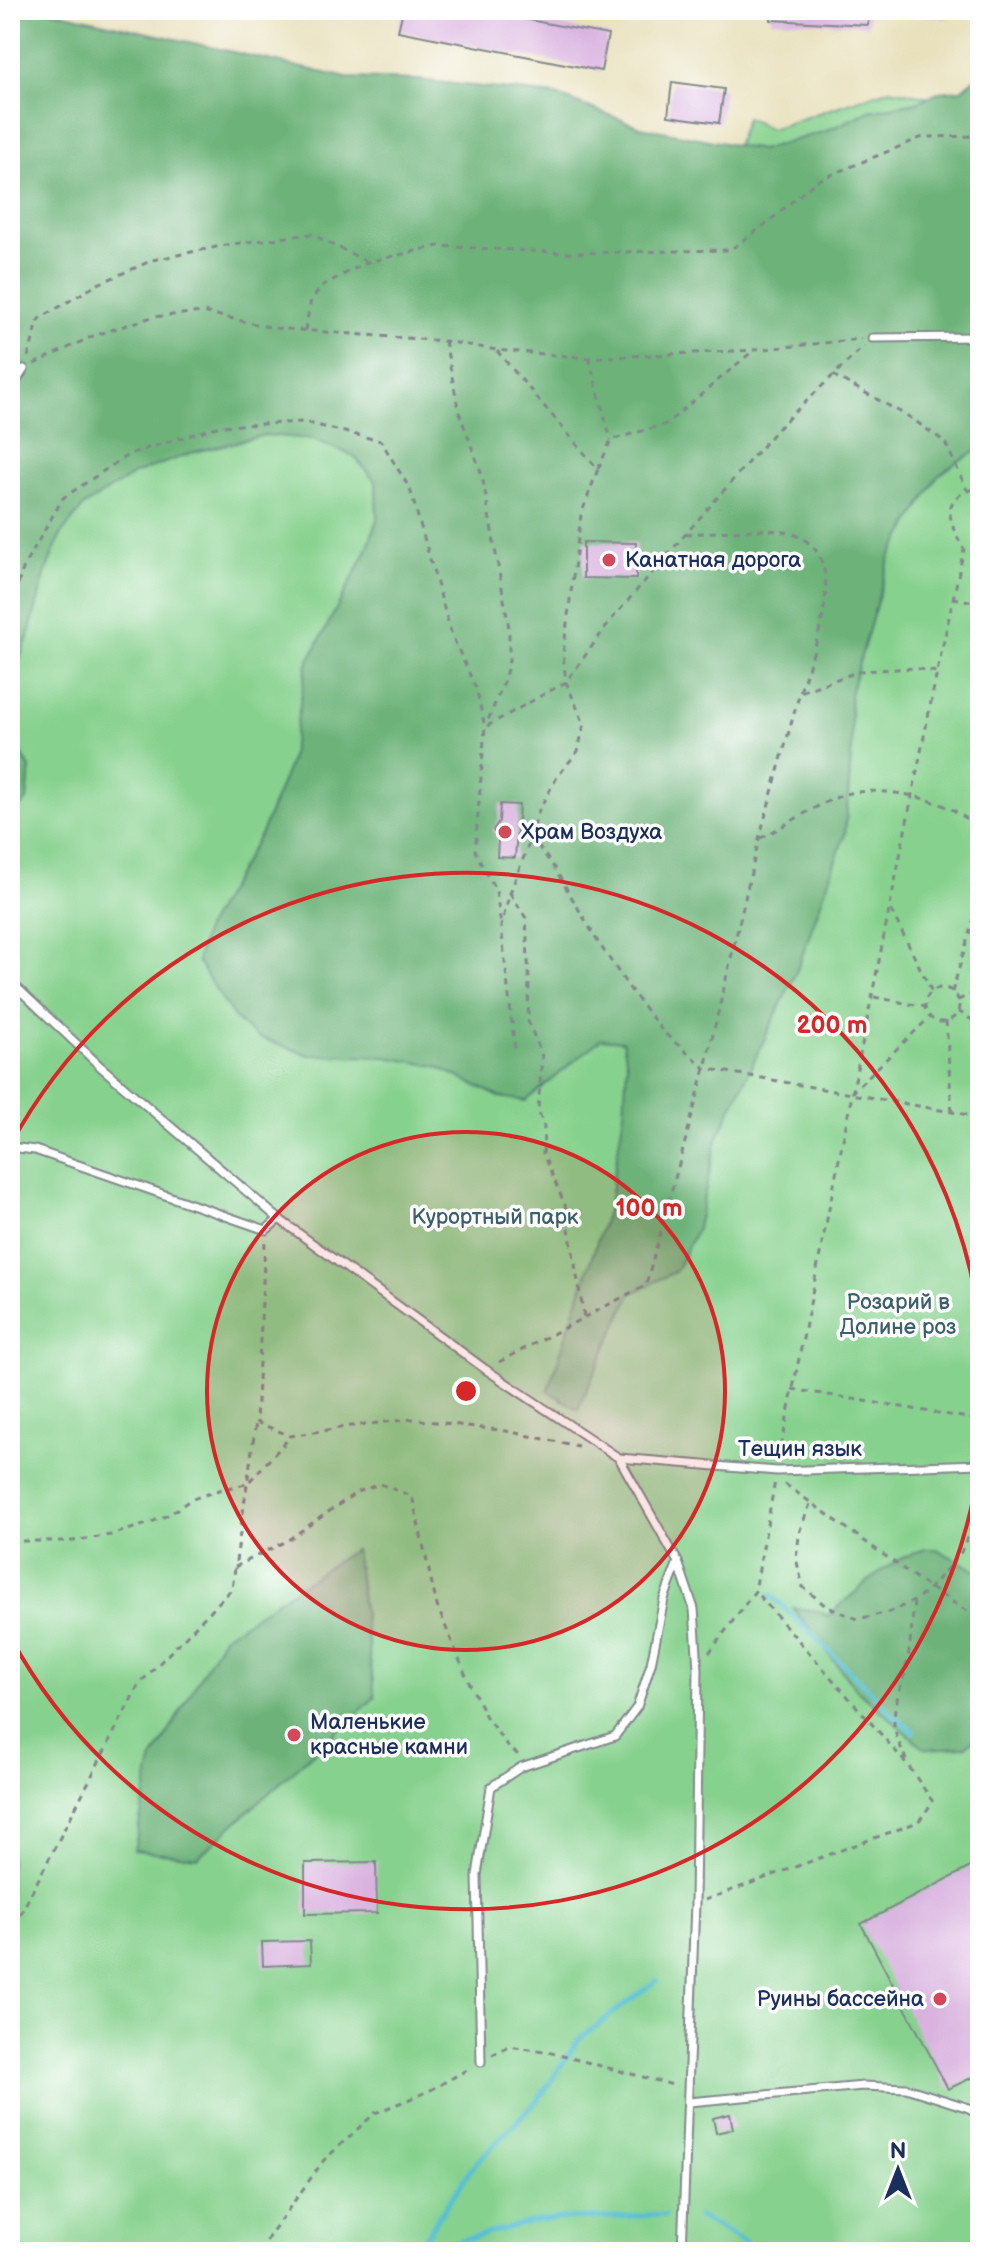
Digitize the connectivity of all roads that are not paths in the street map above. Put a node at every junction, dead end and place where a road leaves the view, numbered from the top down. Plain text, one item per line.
1 (980, 337) edge
2 (872, 338) road end
3 (24, 369) road end
4 (10, 391) edge
5 (10, 981) edge
6 (10, 1147) edge
7 (279, 1219) junction
8 (619, 1458) junction
9 (980, 1464) edge
10 (678, 1562) junction
11 (481, 2062) road end
12 (689, 2102) junction
13 (980, 2115) edge
14 (682, 2252) edge

1 - 2 lane
3 - 4 lane
5 - 7 lane
6 - 7 lane
7 - 8 lane
8 - 9 lane, Тещин язык
8 - 10 lane
10 - 11 lane
10 - 12 lane
12 - 13 lane
12 - 14 lane

